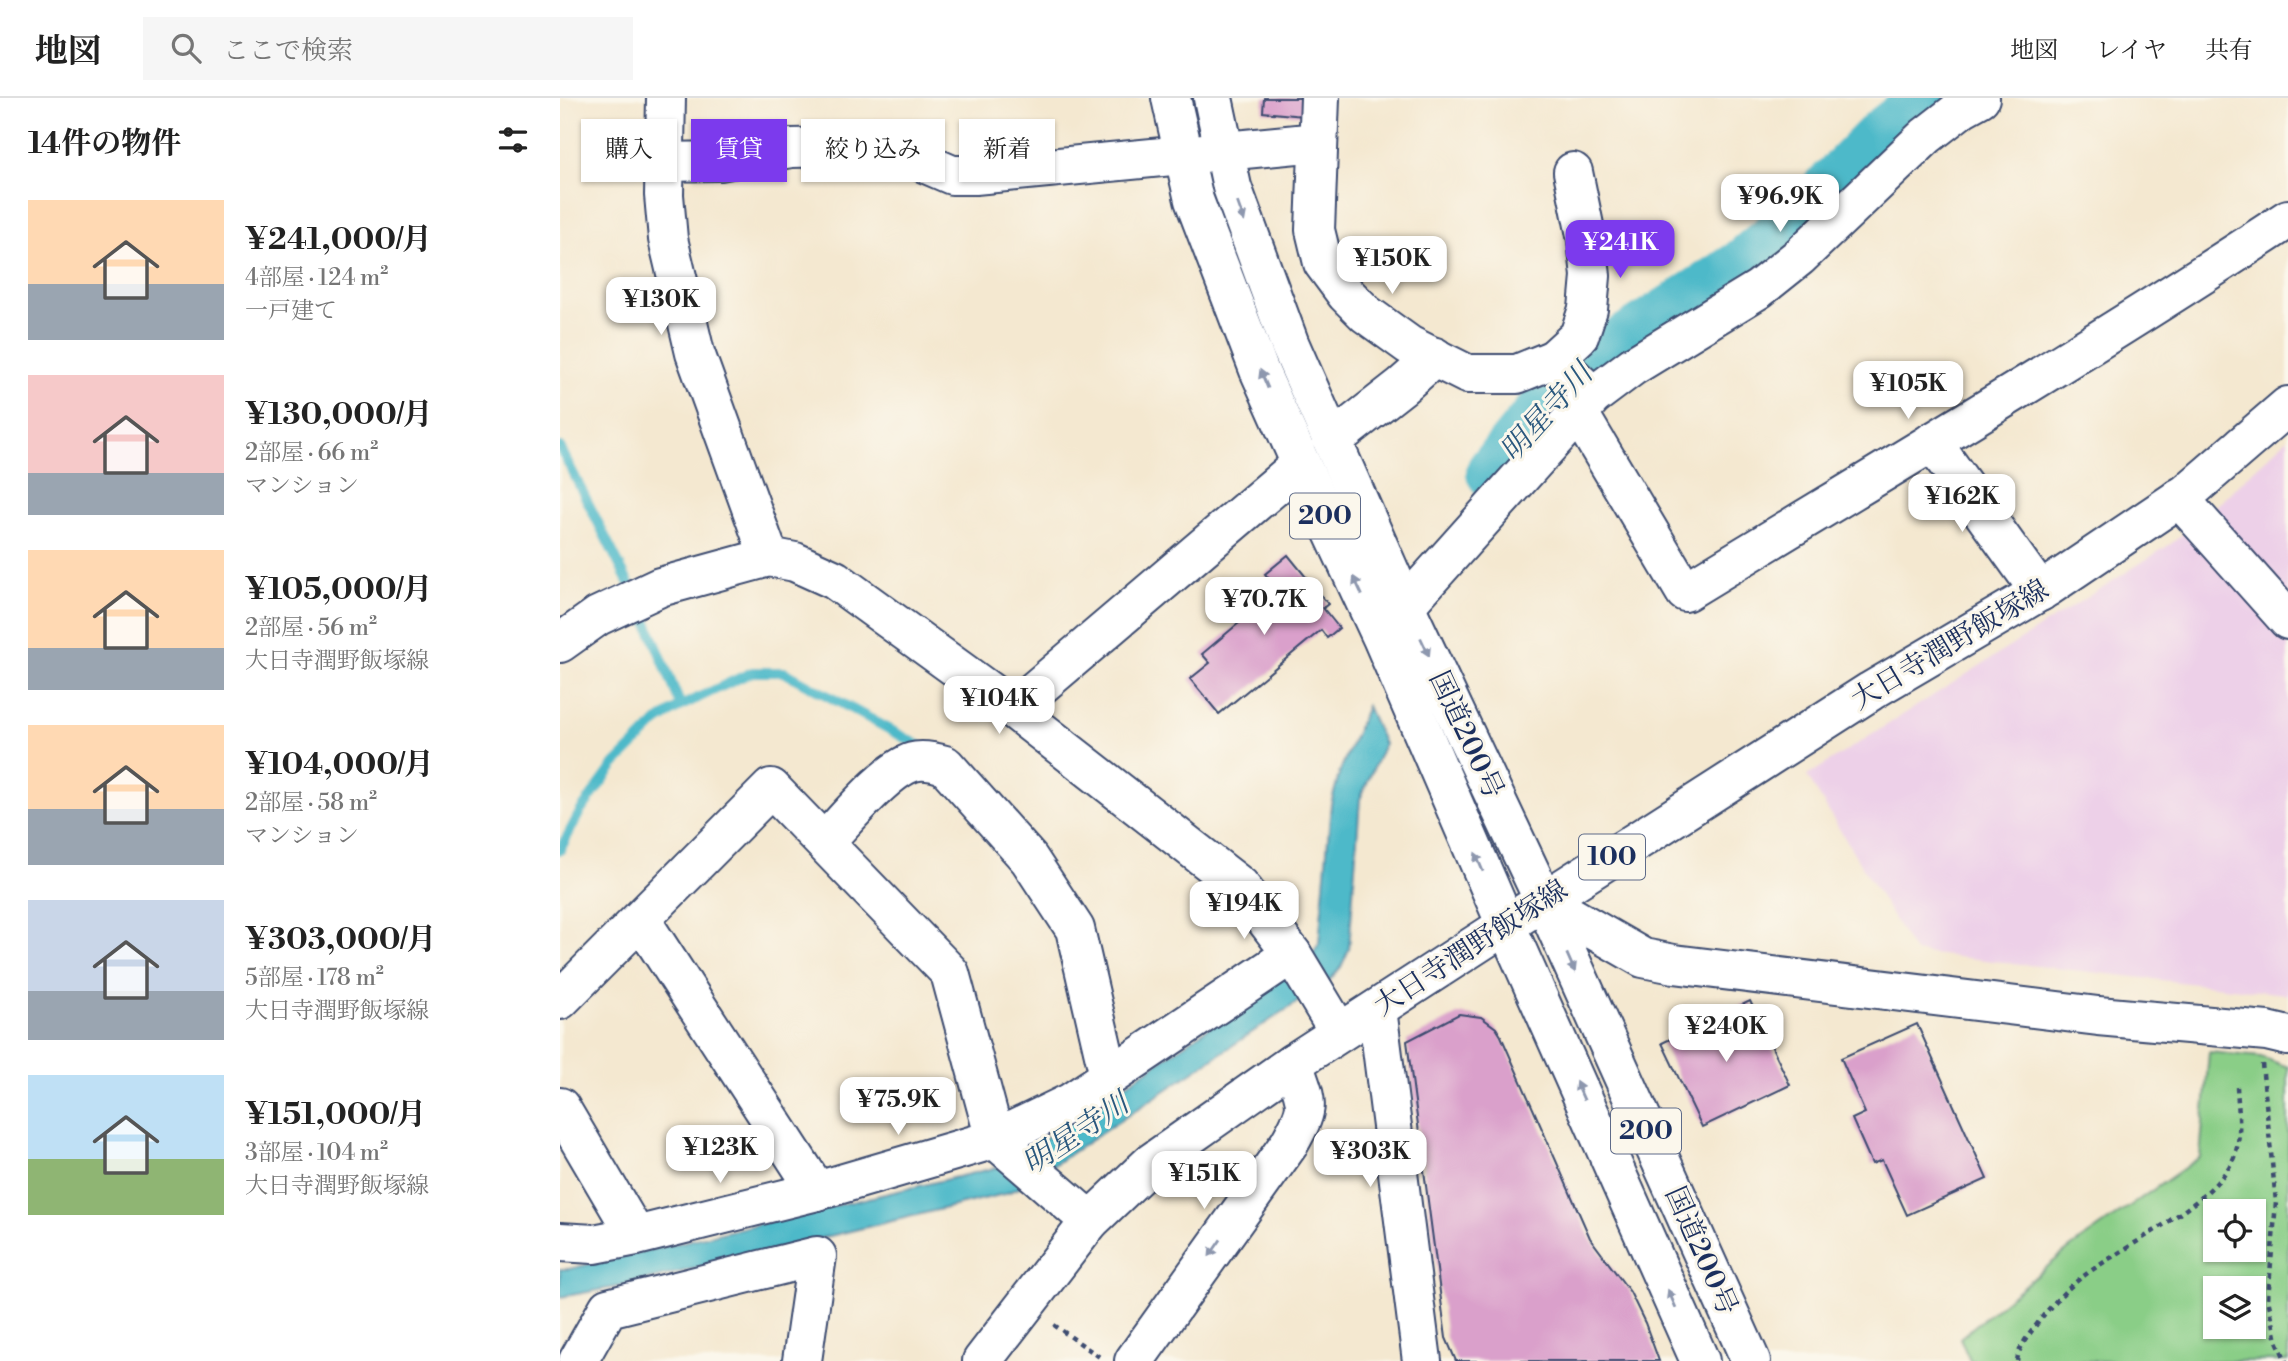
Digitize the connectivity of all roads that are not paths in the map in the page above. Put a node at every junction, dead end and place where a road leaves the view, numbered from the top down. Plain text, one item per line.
1 (666, 98) edge
2 (1171, 98) edge
3 (1213, 98) edge
4 (1320, 98) edge
5 (1980, 98) edge
6 (665, 119) edge
7 (1318, 142) junction
8 (1224, 153) junction
9 (1183, 156) junction
10 (677, 162) edge
11 (1573, 173) dead end
12 (664, 182) edge
13 (2288, 219) edge
14 (1434, 357) junction
15 (1575, 385) junction
16 (2288, 406) edge
17 (1333, 440) junction
18 (1932, 442) junction
19 (1300, 464) junction
20 (2179, 498) junction
21 (769, 557) junction
22 (2040, 592) junction
23 (1405, 606) junction
24 (2288, 620) edge
25 (1382, 638) junction
26 (560, 643) edge
27 (1013, 709) junction
28 (824, 842) junction
29 (1544, 901) junction
30 (641, 920) junction
31 (1506, 925) junction
32 (1294, 958) junction
33 (560, 1000) edge
34 (1377, 1009) junction
35 (1331, 1017) junction
36 (2281, 1041) edge
37 (1293, 1063) junction
38 (1109, 1076) junction
39 (560, 1107) edge
40 (1003, 1145) junction
41 (817, 1191) junction
42 (1090, 1221) junction
43 (636, 1236) junction
44 (560, 1242) edge
45 (578, 1361) edge
46 (802, 1361) edge
47 (982, 1361) edge
48 (1134, 1361) edge
49 (1422, 1361) edge
50 (1700, 1361) edge
51 (1751, 1361) edge

1 - 6 main road
2 - 9 main road, 国道200号 / 200
3 - 8 main road, 国道200号 / 200
4 - 7 main road
5 - 15 main road
7 - 8 main road
7 - 14 main road
8 - 9 main road
8 -> 17 main road, 国道200号 / 200
9 - 10 main road
19 -> 9 main road, 国道200号 / 200
11 - 15 main road
12 - 21 main road
13 - 18 main road
14 - 15 main road
14 - 17 main road
15 - 18 main road
15 - 23 main road
16 - 20 main road, 大日寺潤野飯塚線 / 100
17 - 23 main road, 国道200号 / 200
18 - 22 main road
25 -> 19 main road, 国道200号 / 200
19 - 27 main road
20 - 22 main road, 大日寺潤野飯塚線 / 100
20 - 24 main road
21 - 26 main road
21 - 27 main road
22 - 29 main road, 大日寺潤野飯塚線 / 100
23 - 25 main road
23 -> 29 main road, 国道200号 / 200
31 -> 25 main road, 国道200号 / 200
27 - 32 main road
28 - 30 main road
28 - 38 main road
28 - 40 main road
29 - 31 main road, 大日寺潤野飯塚線 / 100
29 - 36 main road
29 -> 51 main road, 国道200号 / 200
30 - 33 main road
30 - 41 main road
31 - 34 main road, 大日寺潤野飯塚線 / 100
50 -> 31 main road, 国道200号 / 200
32 - 35 main road
32 - 38 main road
34 - 35 main road, 大日寺潤野飯塚線 / 100
34 - 49 main road
35 - 37 main road, 大日寺潤野飯塚線 / 100
37 - 42 main road, 大日寺潤野飯塚線 / 100
37 -> 48 main road
38 - 40 main road
39 - 43 main road
40 - 41 main road
40 - 42 main road
41 - 43 main road
42 - 47 main road, 大日寺潤野飯塚線 / 100
43 - 44 main road
45 - 46 main road

